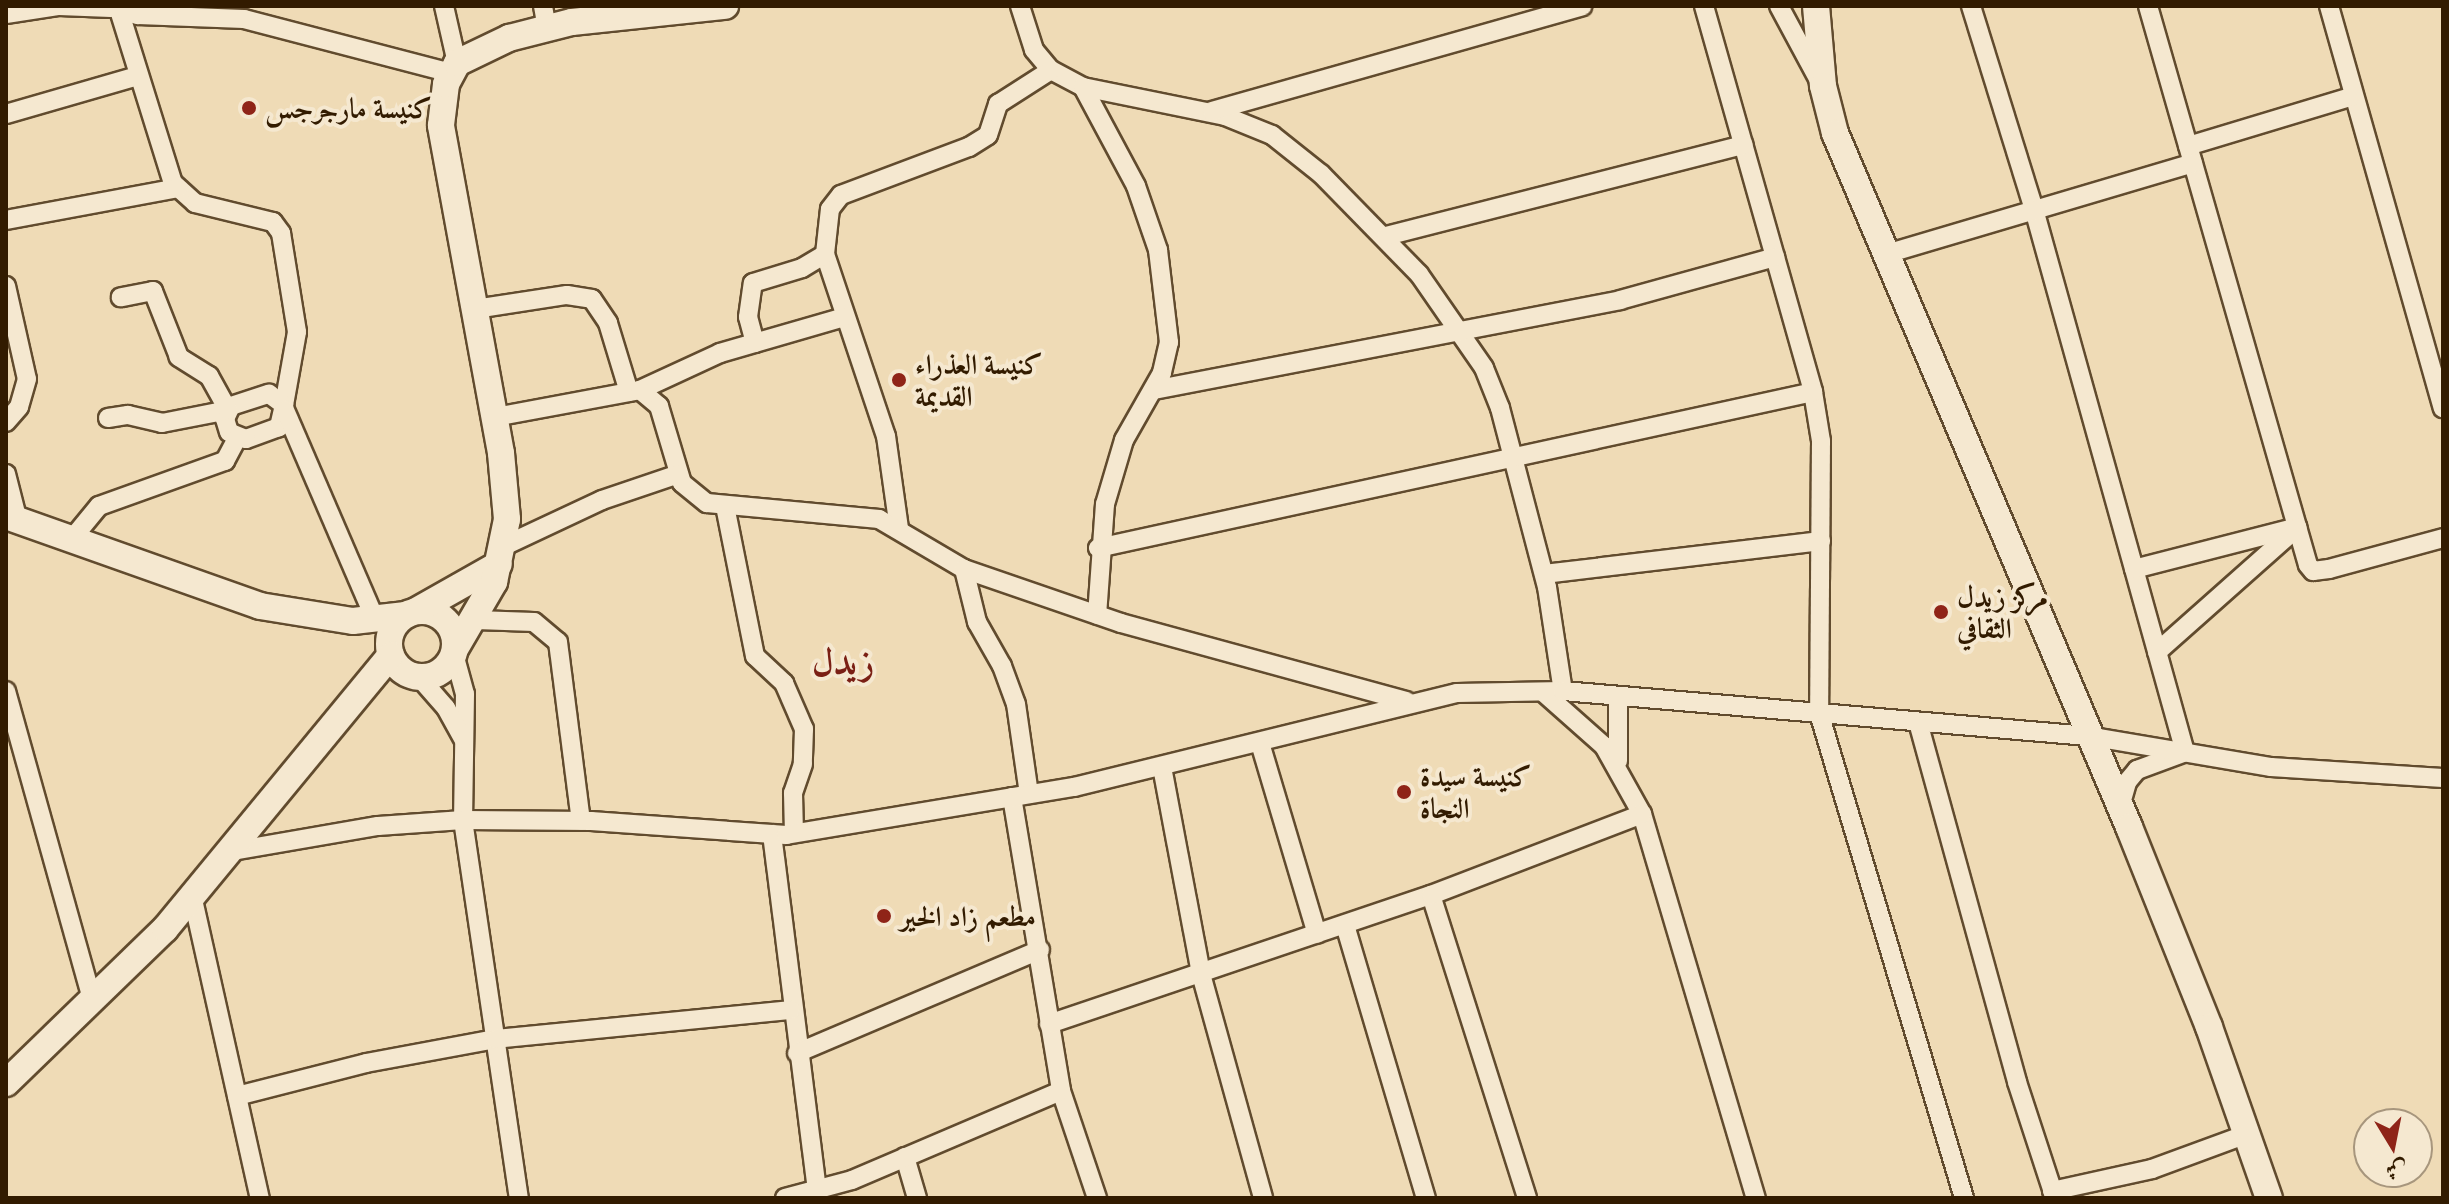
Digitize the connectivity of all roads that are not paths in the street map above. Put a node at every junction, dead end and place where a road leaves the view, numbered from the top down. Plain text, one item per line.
1 (444, 6) edge
2 (725, 6) edge
3 (1020, 6) edge
4 (1582, 6) edge
5 (1704, 6) edge
6 (1779, 6) edge
7 (1816, 6) edge
8 (1971, 6) edge
9 (2148, 6) edge
10 (2329, 6) edge
11 (113, 8) edge
12 (643, 10) edge
13 (6, 14) edge
14 (545, 17) edge
15 (454, 68) junction
16 (1051, 70) junction
17 (138, 76) junction
18 (1823, 86) junction
19 (1083, 87) junction
20 (2354, 96) junction
21 (1207, 112) junction
22 (6, 114) edge
23 (1744, 145) junction
24 (2190, 154) junction
25 (178, 188) junction
26 (2035, 213) junction
27 (6, 220) edge
28 (1386, 236) junction
29 (825, 254) junction
30 (1886, 254) junction
31 (1775, 257) junction
32 (6, 286) edge
33 (121, 297) dead end
34 (475, 309) junction
35 (845, 317) junction
36 (1462, 333) junction
37 (755, 343) junction
38 (1154, 390) junction
39 (634, 391) junction
40 (1813, 392) junction
41 (284, 408) junction
42 (2443, 408) edge
43 (228, 410) junction
44 (495, 417) junction
45 (108, 418) dead end
46 (6, 422) edge
47 (237, 438) junction
48 (1513, 458) junction
49 (6, 474) edge
50 (679, 474) junction
51 (725, 506) junction
52 (12, 518) edge
53 (2298, 527) junction
54 (899, 529) junction
55 (2443, 538) edge
56 (71, 540) junction
57 (1821, 541) junction
58 (1098, 548) junction
59 (501, 555) junction
60 (964, 569) junction
61 (2134, 569) junction
62 (1544, 574) junction
63 (411, 613) junction
64 (1097, 615) junction
65 (364, 620) junction
66 (476, 620) junction
67 (390, 649) junction
68 (455, 651) junction
69 (2157, 652) junction
70 (417, 676) junction
71 (6, 691) edge
72 (1541, 691) junction
73 (1563, 691) junction
74 (357, 693) junction
75 (1618, 696) junction
76 (1414, 703) junction
77 (1819, 713) junction
78 (1918, 722) junction
79 (2088, 736) junction
80 (1260, 743) junction
81 (465, 744) junction
82 (2185, 752) junction
83 (1162, 767) junction
84 (1620, 775) junction
85 (2443, 778) edge
86 (1021, 796) junction
87 (2120, 807) junction
88 (1642, 814) junction
89 (463, 820) junction
90 (581, 821) junction
91 (794, 833) junction
92 (772, 834) junction
93 (224, 852) junction
94 (192, 895) junction
95 (1431, 895) junction
96 (1345, 925) junction
97 (1317, 934) junction
98 (1040, 950) junction
99 (1201, 974) junction
100 (92, 1000) junction
101 (791, 1010) junction
102 (1049, 1024) junction
103 (495, 1039) junction
104 (797, 1053) junction
105 (6, 1083) edge
106 (1061, 1091) junction
107 (237, 1096) junction
108 (2247, 1134) junction
109 (905, 1157) junction
110 (817, 1189) junction
111 (2054, 1195) edge
112 (260, 1198) edge
113 (519, 1198) edge
114 (785, 1198) edge
115 (917, 1198) edge
116 (1097, 1198) edge
117 (1263, 1198) edge
118 (1426, 1198) edge
119 (1527, 1198) edge
120 (1756, 1198) edge
121 (1964, 1198) edge
122 (2269, 1198) edge

1 - 15 street
2 - 12 street
3 - 16 street
4 - 21 street
5 - 23 street
6 - 18 street
7 - 18 street
8 - 26 street
9 - 24 street
10 - 20 street
11 - 13 street
11 - 15 street
11 - 17 street
12 - 14 street
14 - 15 street
15 - 34 street
16 - 19 street
16 - 29 street
17 - 22 street
17 - 25 street
18 - 30 street
19 - 21 street
19 - 38 street
20 - 24 street
20 - 42 street
21 - 28 street
23 - 28 street
23 - 31 street
24 - 26 street
24 - 53 street
25 - 27 street
25 - 41 street
26 - 30 street
26 - 61 street
28 - 36 street
29 - 35 street
29 - 37 street
30 - 79 street
31 - 36 street
31 - 40 street
32 - 46 street
33 - 43 street
34 - 39 street
34 - 44 street
35 - 37 street
35 - 54 street
36 - 38 street
36 - 48 street
37 - 39 street
38 - 58 street
39 - 44 street
39 - 50 street
40 - 48 street
40 - 57 street
41 - 43 street
41 - 47 street
41 - 65 street
43 - 45 street
43 - 47 street
44 - 59 street
47 - 56 street
48 - 58 street
48 - 62 street
49 - 52 street
50 - 51 street
50 - 59 street
51 - 54 street
51 - 91 street
52 - 56 street
53 - 55 street
53 - 61 street
53 - 69 street
54 - 60 street
56 - 65 street
57 - 62 street
57 - 77 street
58 - 64 street
59 - 63 street
59 - 66 street
60 - 64 street
60 - 86 street
61 - 69 street
62 - 73 street
63 - 65 street
63 - 67 street
63 - 68 street
64 - 76 street
65 - 67 street
66 - 68 street
66 - 90 street
67 - 70 street
67 - 74 street
68 - 70 street
68 - 81 street
69 - 82 street
70 - 74 street
70 - 81 street
71 - 100 street
72 - 73 street
72 - 76 street
72 - 84 street
73 - 75 street
74 - 93 street
75 - 77 street
75 - 84 street
76 - 80 street
77 - 78 street
77 - 121 street
78 - 79 street
78 - 111 street
79 - 82 street
79 - 87 street
80 - 83 street
80 - 97 street
81 - 89 street
82 - 85 street
82 - 87 street
83 - 86 street
83 - 99 street
84 - 88 street
86 - 91 street
86 - 98 street
87 - 108 street
88 - 95 street
88 - 120 street
89 - 90 street
89 - 93 street
89 - 103 street
90 - 92 street
91 - 92 street
92 - 101 street
93 - 94 street
94 - 100 street
94 - 107 street
95 - 96 street
95 - 119 street
96 - 97 street
96 - 118 street
97 - 99 street
98 - 102 street
98 - 104 street
99 - 102 street
99 - 117 street
100 - 105 street
101 - 103 street
101 - 104 street
102 - 106 street
103 - 107 street
103 - 113 street
104 - 110 street
106 - 109 street
106 - 116 street
107 - 112 street
108 - 111 street
108 - 122 street
109 - 110 street
109 - 115 street
110 - 114 street

